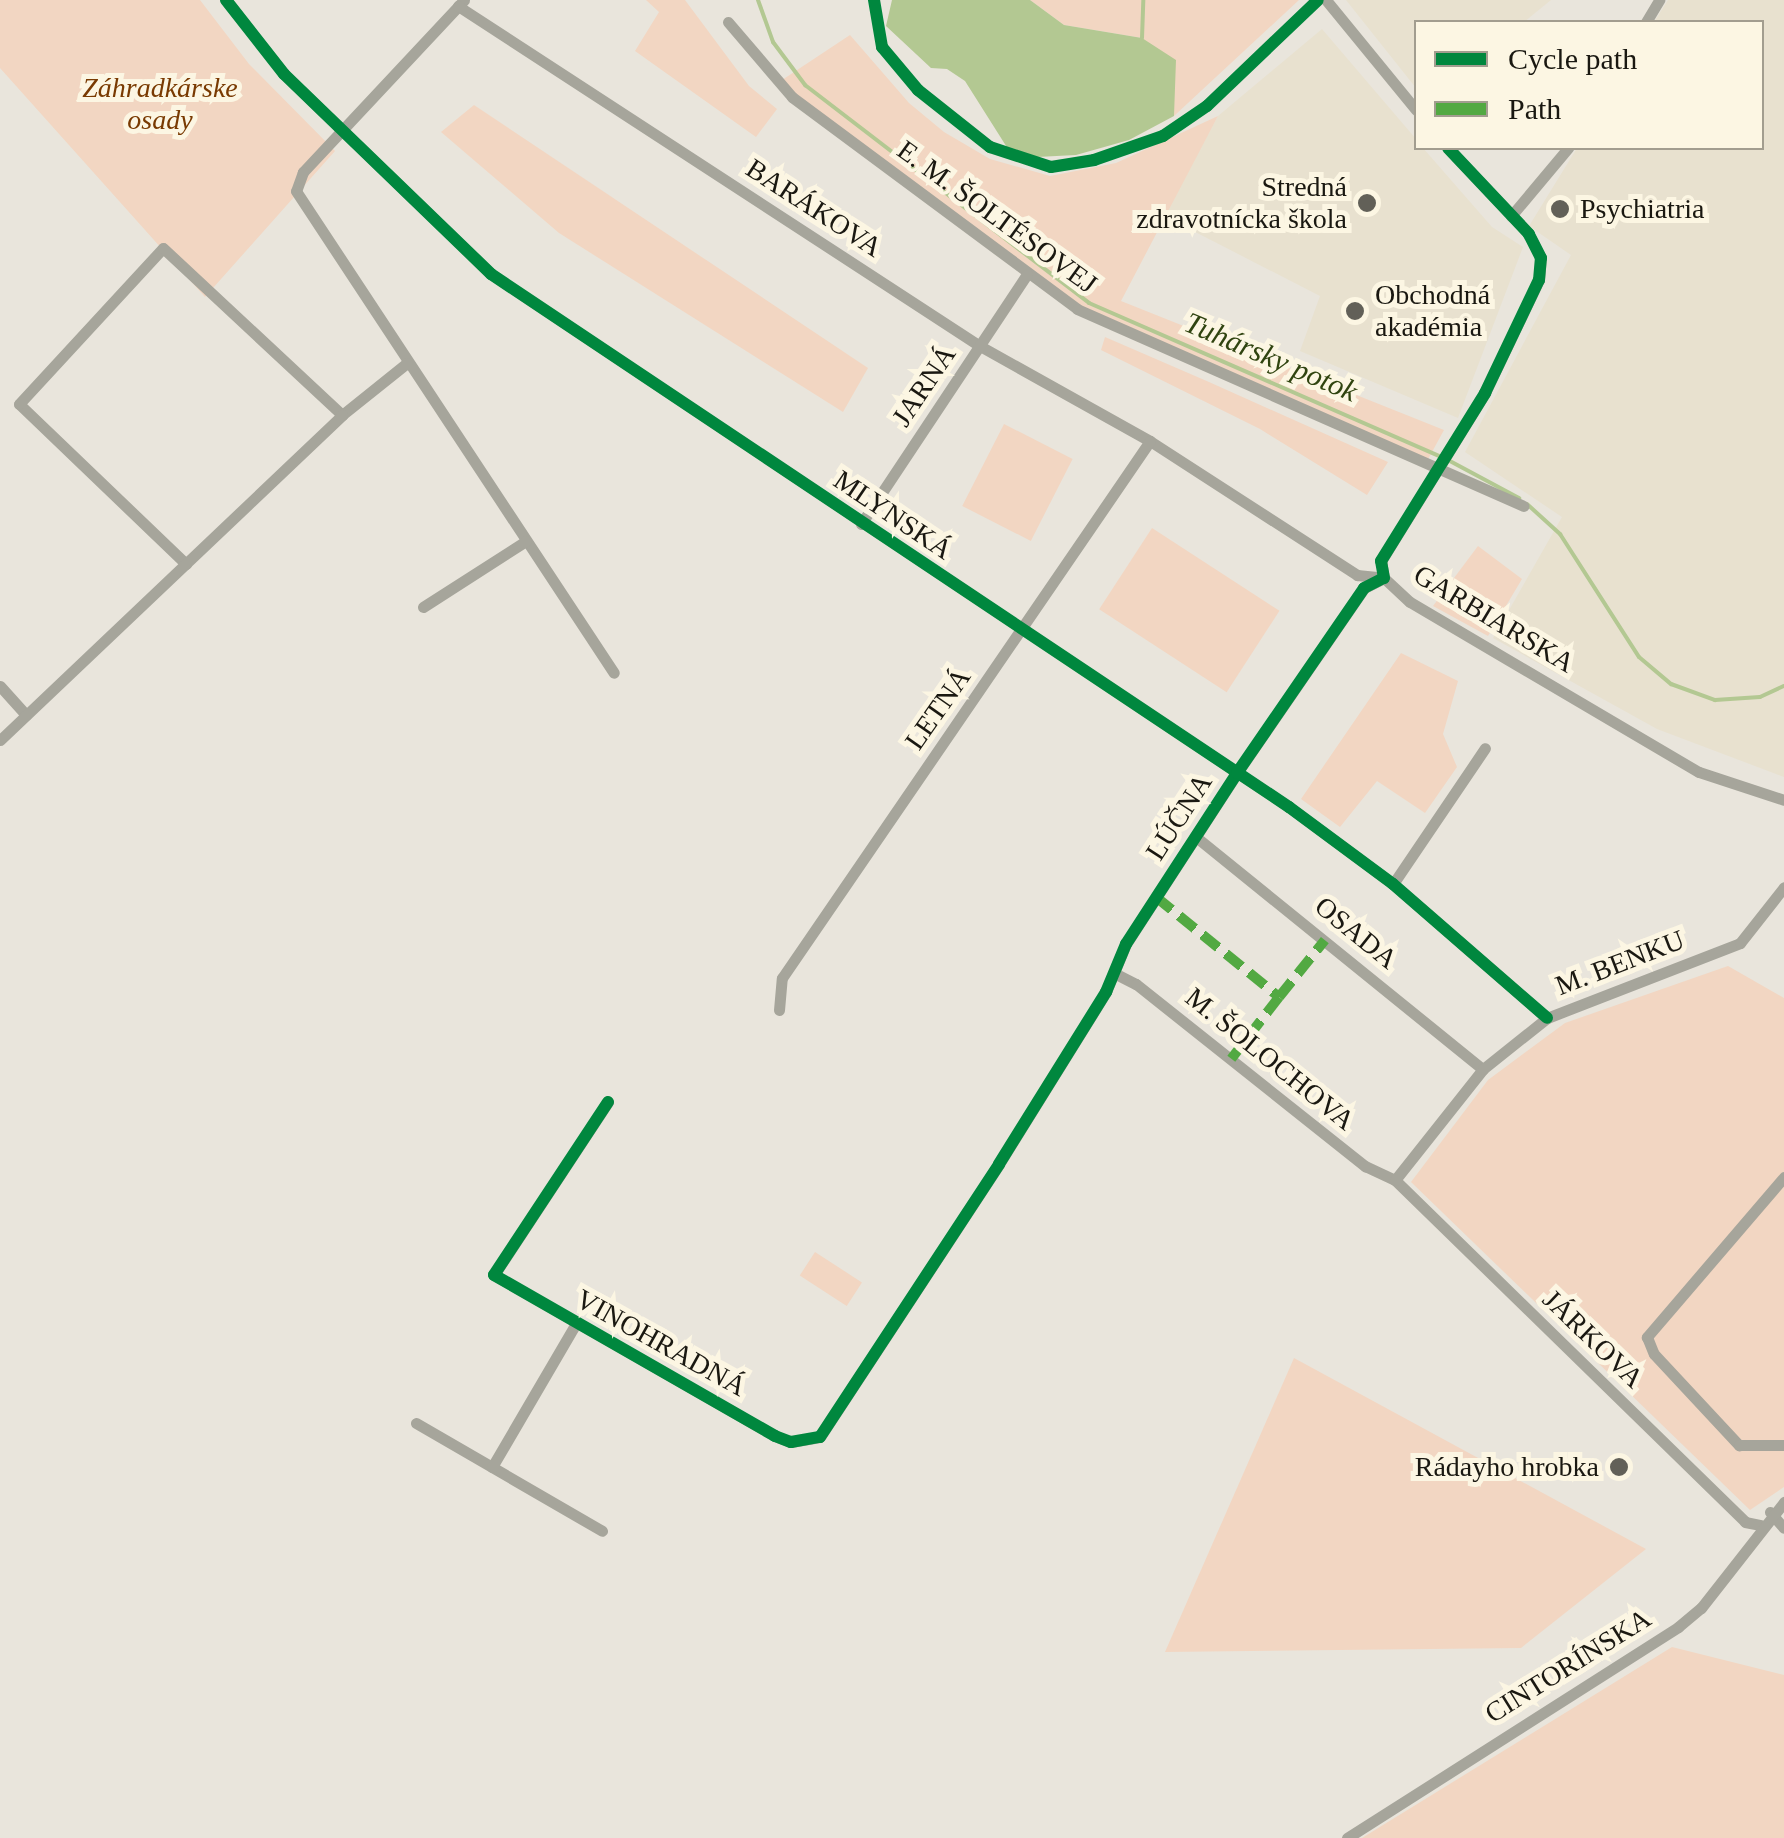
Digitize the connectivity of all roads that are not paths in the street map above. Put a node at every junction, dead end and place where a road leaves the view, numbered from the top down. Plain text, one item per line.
1 (226, 0) edge
2 (1326, 0) edge
3 (461, 3) edge
4 (728, 22) dead end
5 (1414, 108) edge
6 (342, 132) junction
7 (1450, 150) edge
8 (1566, 150) edge
9 (1511, 216) junction
10 (1026, 274) junction
11 (980, 346) junction
12 (407, 363) junction
13 (342, 415) junction
14 (1150, 440) junction
15 (1440, 470) junction
16 (1523, 506) dead end
17 (861, 524) junction
18 (526, 541) junction
19 (186, 564) junction
20 (1384, 578) junction
21 (423, 607) dead end
22 (1022, 633) junction
23 (614, 673) dead end
24 (0, 686) edge
25 (26, 715) junction
26 (0, 740) edge
27 (1485, 748) dead end
28 (1237, 773) junction
29 (1778, 797) edge
30 (1196, 837) junction
31 (1393, 884) junction
32 (1784, 887) edge
33 (1116, 974) junction
34 (780, 1010) dead end
35 (1547, 1018) junction
36 (1483, 1068) junction
37 (608, 1102) dead end
38 (1784, 1176) edge
39 (1395, 1180) junction
40 (575, 1324) junction
41 (416, 1424) dead end
42 (808, 1442) joint
43 (1784, 1445) edge
44 (492, 1467) junction
45 (1784, 1502) edge
46 (1770, 1512) junction
47 (1761, 1525) junction
48 (1784, 1528) edge
49 (602, 1531) dead end
50 (1347, 1838) edge

1 - 6 street, MLYNSKÁ
2 - 5 street
3 - 6 street
3 - 11 street, BARÁKOVA
4 - 10 street, E. M. ŠOLTÉSOVEJ
6 - 12 street
6 - 17 street, MLYNSKÁ
7 - 9 street, LÚČNA
8 - 9 street
9 - 15 street, LÚČNA
10 - 11 street, JARNÁ
10 - 15 street, E. M. ŠOLTÉSOVEJ
11 - 14 street, BARÁKOVA
11 - 17 street, JARNÁ
12 - 13 street
12 - 18 street
13 - 19 street
13 - 19 street
14 - 20 street, GARBIARSKA
14 - 22 street, LETNÁ
15 - 16 street
15 - 20 street, LÚČNA
17 - 22 street, MLYNSKÁ
18 - 21 street
18 - 23 street
19 - 25 street
20 - 28 street, LÚČNA
20 - 29 street, GARBIARSKA
22 - 28 street, MLYNSKÁ
22 - 34 street, LETNÁ
24 - 25 street
25 - 26 street
27 - 31 street
28 - 30 street, LÚČNA
28 - 31 street, MLYNSKÁ
30 - 33 street, LÚČNA
30 - 36 street, OSADA
31 - 35 street, MLYNSKÁ
32 - 35 street, M. BENKU
33 - 39 street, M. ŠOLOCHOVA
33 - 42 street, LÚČNA
35 - 36 street, M. BENKU
36 - 39 street, M. BENKU
37 - 40 street, VINOHRADNÁ
38 - 43 street
39 - 47 street, JÁRKOVA
40 - 42 street, VINOHRADNÁ
40 - 44 street, VINOHRADNÁ
41 - 44 street
44 - 49 street
45 - 46 street, CINTORÍNSKA
46 - 47 street, CINTORÍNSKA
46 - 48 street
47 - 50 street, CINTORÍNSKA

